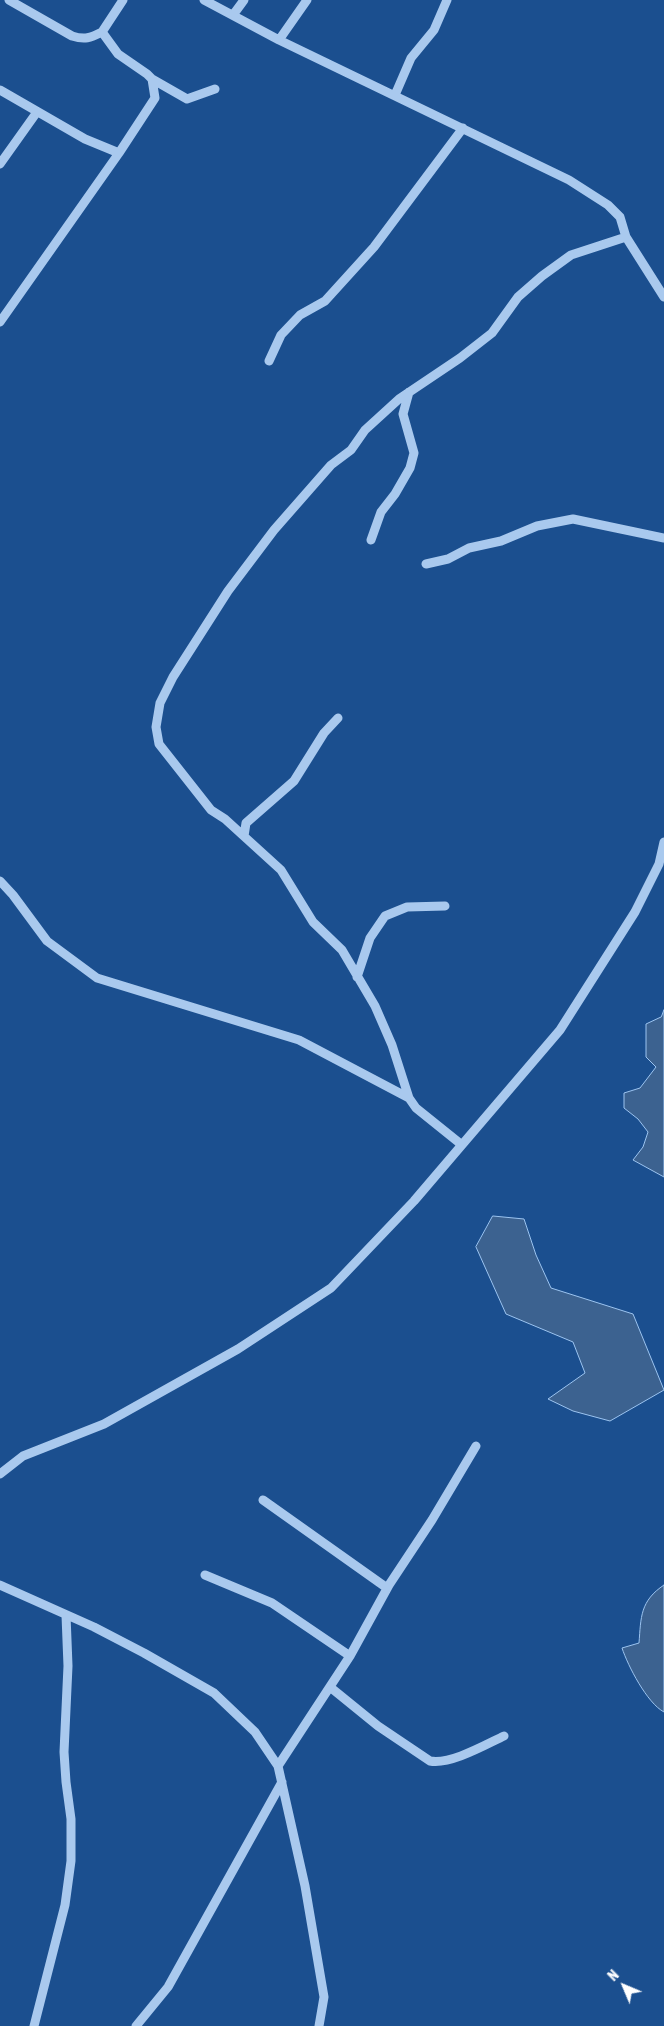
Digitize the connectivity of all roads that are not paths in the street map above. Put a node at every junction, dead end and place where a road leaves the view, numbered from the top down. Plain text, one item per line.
1 (9, 0) edge
2 (123, 0) edge
3 (204, 0) edge
4 (244, 0) edge
5 (307, 0) edge
6 (447, 0) edge
7 (233, 15) junction
8 (102, 32) junction
9 (279, 40) junction
10 (152, 79) junction
11 (214, 89) dead end
12 (0, 90) edge
13 (395, 95) junction
14 (37, 112) junction
15 (463, 128) junction
16 (119, 152) junction
17 (0, 164) edge
18 (626, 237) junction
19 (664, 297) edge
20 (0, 322) edge
21 (269, 361) dead end
22 (409, 392) junction
23 (664, 538) edge
24 (371, 540) dead end
25 (426, 564) dead end
26 (338, 718) dead end
27 (244, 836) junction
28 (664, 842) edge
29 (662, 860) edge
30 (0, 880) edge
31 (445, 906) dead end
32 (357, 977) junction
33 (409, 1098) junction
34 (462, 1146) junction
35 (476, 1446) dead end
36 (0, 1474) edge
37 (264, 1500) dead end
38 (205, 1576) dead end
39 (0, 1585) edge
40 (388, 1588) junction
41 (66, 1615) junction
42 (350, 1656) junction
43 (330, 1688) junction
44 (504, 1736) dead end
45 (278, 1766) junction
46 (282, 1782) junction
47 (34, 2026) edge
48 (136, 2026) edge
49 (319, 2026) edge

1 - 8 street
2 - 8 street
3 - 7 street
4 - 7 street
5 - 9 street
6 - 13 street
7 - 9 street
8 - 10 street
9 - 13 street
10 - 11 street
10 - 16 street
12 - 14 street
13 - 15 street
14 - 16 street
14 - 17 street
15 - 18 street
15 - 21 street
16 - 20 street
18 - 19 street
18 - 22 street
22 - 24 street
22 - 27 street
23 - 25 street
26 - 27 street
27 - 32 street
28 - 29 street
29 - 34 street
30 - 33 street
31 - 32 street
32 - 33 street
33 - 34 street
34 - 36 street
35 - 40 street
37 - 40 street
38 - 42 street
39 - 41 street
40 - 42 street
41 - 45 street
41 - 47 street
42 - 43 street
43 - 44 street
43 - 45 street
45 - 46 street
46 - 48 street
46 - 49 street

